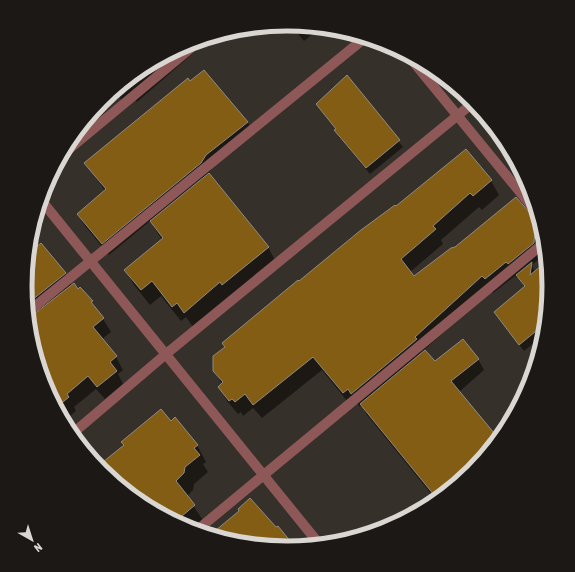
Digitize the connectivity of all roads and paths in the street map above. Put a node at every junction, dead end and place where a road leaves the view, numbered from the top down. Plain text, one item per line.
1 (360, 42) edge
2 (187, 51) edge
3 (418, 67) edge
4 (468, 107) edge
5 (458, 115) junction
6 (75, 144) edge
7 (528, 202) edge
8 (46, 206) edge
9 (539, 247) edge
10 (91, 261) junction
11 (34, 307) edge
12 (166, 354) junction
13 (77, 430) edge
14 (263, 475) junction
15 (202, 526) edge
16 (315, 539) edge

1 - 10 street
2 - 6 street
3 - 5 street
4 - 5 street
5 - 7 street
5 - 12 street
8 - 10 street
9 - 14 street
10 - 11 street
10 - 12 street
12 - 13 street
12 - 14 street
14 - 15 street
14 - 16 street

